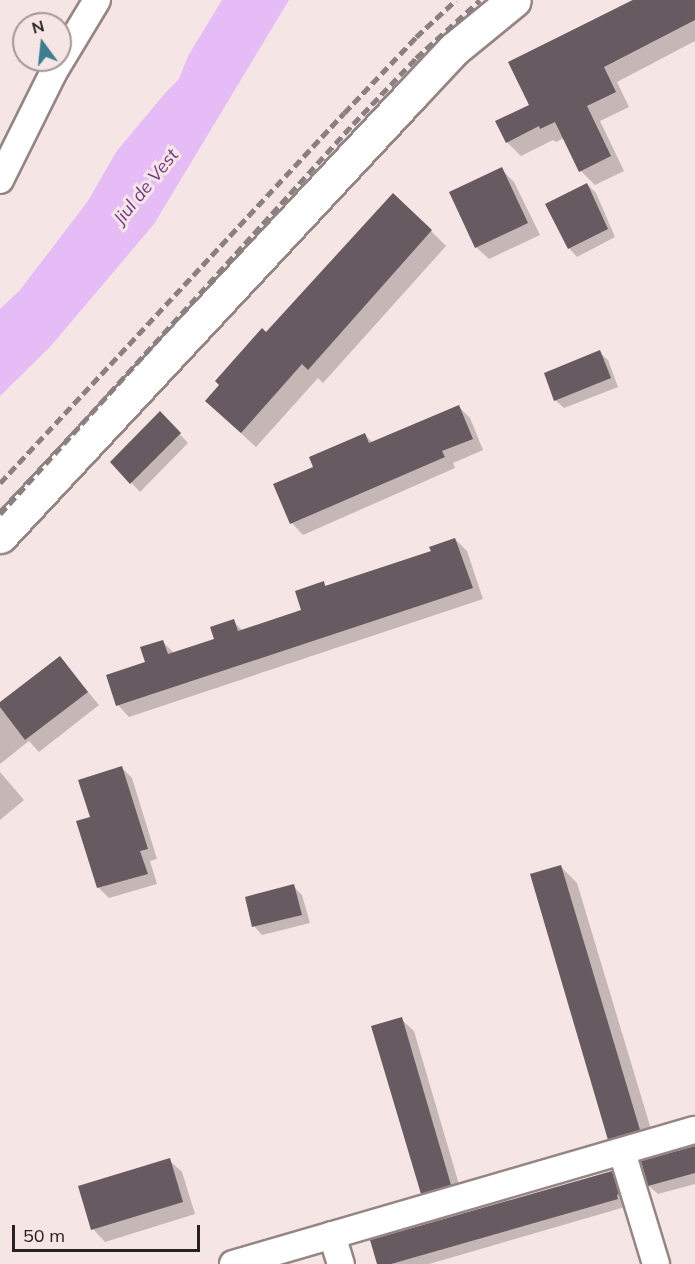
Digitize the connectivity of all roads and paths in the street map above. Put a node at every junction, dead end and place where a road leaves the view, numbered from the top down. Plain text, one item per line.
1 (98, 0) edge
2 (514, 0) edge
3 (0, 180) edge
4 (0, 536) edge
5 (695, 1130) edge
6 (622, 1152) junction
7 (332, 1235) junction
8 (233, 1264) edge
9 (341, 1264) edge
10 (656, 1264) edge

1 - 3 street
2 - 4 main road
5 - 6 street
6 - 7 street
6 - 10 street
7 - 8 street
7 - 9 street

